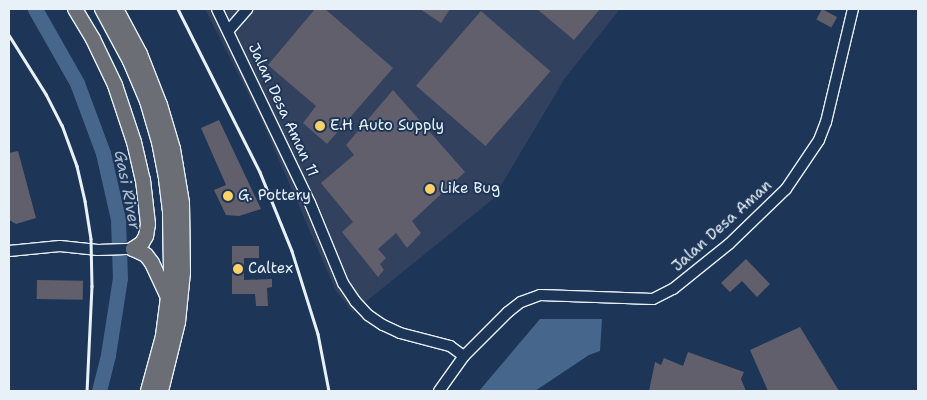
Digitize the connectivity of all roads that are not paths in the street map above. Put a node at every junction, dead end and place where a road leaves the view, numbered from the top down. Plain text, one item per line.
1 (75, 9) edge
2 (102, 9) edge
3 (116, 9) edge
4 (218, 9) edge
5 (247, 9) edge
6 (853, 9) edge
7 (229, 30) junction
8 (129, 250) junction
9 (9, 251) edge
10 (168, 298) junction
11 (464, 356) junction
12 (148, 391) edge
13 (161, 391) edge
14 (439, 391) edge

1 - 8 highway
2 - 10 highway
3 - 13 highway
4 - 7 street, Jalan Desa Aman 11
5 - 7 street
6 - 11 street, Jalan Desa Aman
7 - 11 street, Jalan Desa Aman 11
8 - 9 street
8 - 10 highway
10 - 12 highway
11 - 14 street, Jalan Desa Aman

